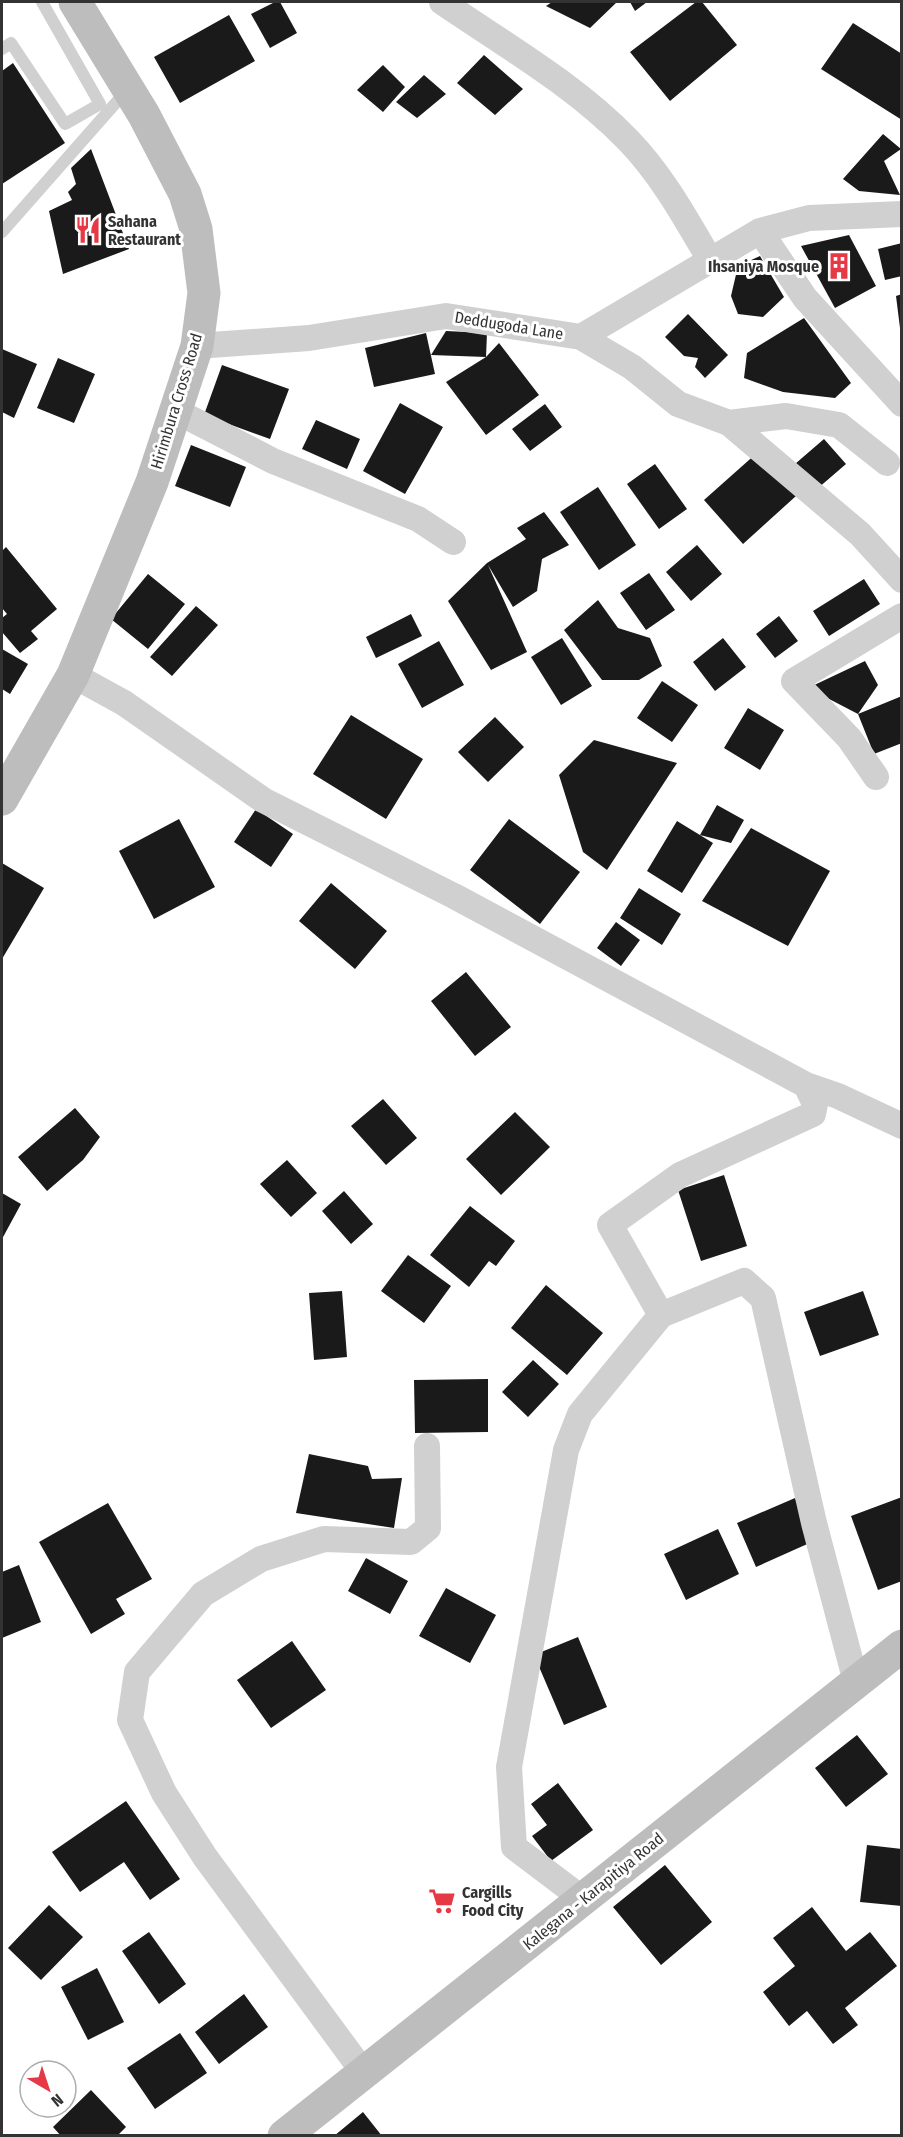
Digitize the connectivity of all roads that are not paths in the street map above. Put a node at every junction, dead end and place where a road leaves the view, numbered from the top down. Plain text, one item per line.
1 (42, 2) edge
2 (75, 2) edge
3 (442, 2) edge
4 (2, 50) edge
5 (128, 88) junction
6 (902, 214) edge
7 (760, 231) junction
8 (2, 232) edge
9 (710, 261) junction
10 (581, 337) junction
11 (197, 346) junction
12 (902, 404) edge
13 (176, 411) junction
14 (729, 423) junction
15 (887, 463) dead end
16 (453, 542) dead end
17 (902, 580) edge
18 (902, 616) edge
19 (73, 675) junction
20 (876, 777) dead end
21 (2, 798) edge
22 (806, 1085) junction
23 (902, 1126) edge
24 (662, 1315) junction
25 (427, 1446) dead end
26 (902, 1646) edge
27 (856, 1682) junction
28 (584, 1900) junction
29 (364, 2073) junction
30 (284, 2136) edge

1 - 4 lane
2 - 5 main road, Hirimbura Cross Road
3 - 9 street
5 - 8 lane
5 - 11 main road, Hirimbura Cross Road
6 - 7 street, Deddugoda Lane
7 - 9 street, Deddugoda Lane
7 - 12 street
9 - 10 street, Deddugoda Lane
10 - 11 street, Deddugoda Lane
10 - 14 street
11 - 13 main road, Hirimbura Cross Road
13 - 16 street
13 - 19 main road, Hirimbura Cross Road
14 - 15 street
14 - 17 street
18 - 20 street
19 - 21 main road, Hirimbura Cross Road
19 - 22 street
22 - 23 street
22 - 24 street
24 - 27 street
24 - 28 street
25 - 29 street
26 - 27 main road, Kalegana - Karapitiya Road
27 - 28 main road, Kalegana - Karapitiya Road
28 - 29 main road, Kalegana - Karapitiya Road
29 - 30 main road, Kalegana - Karapitiya Road

